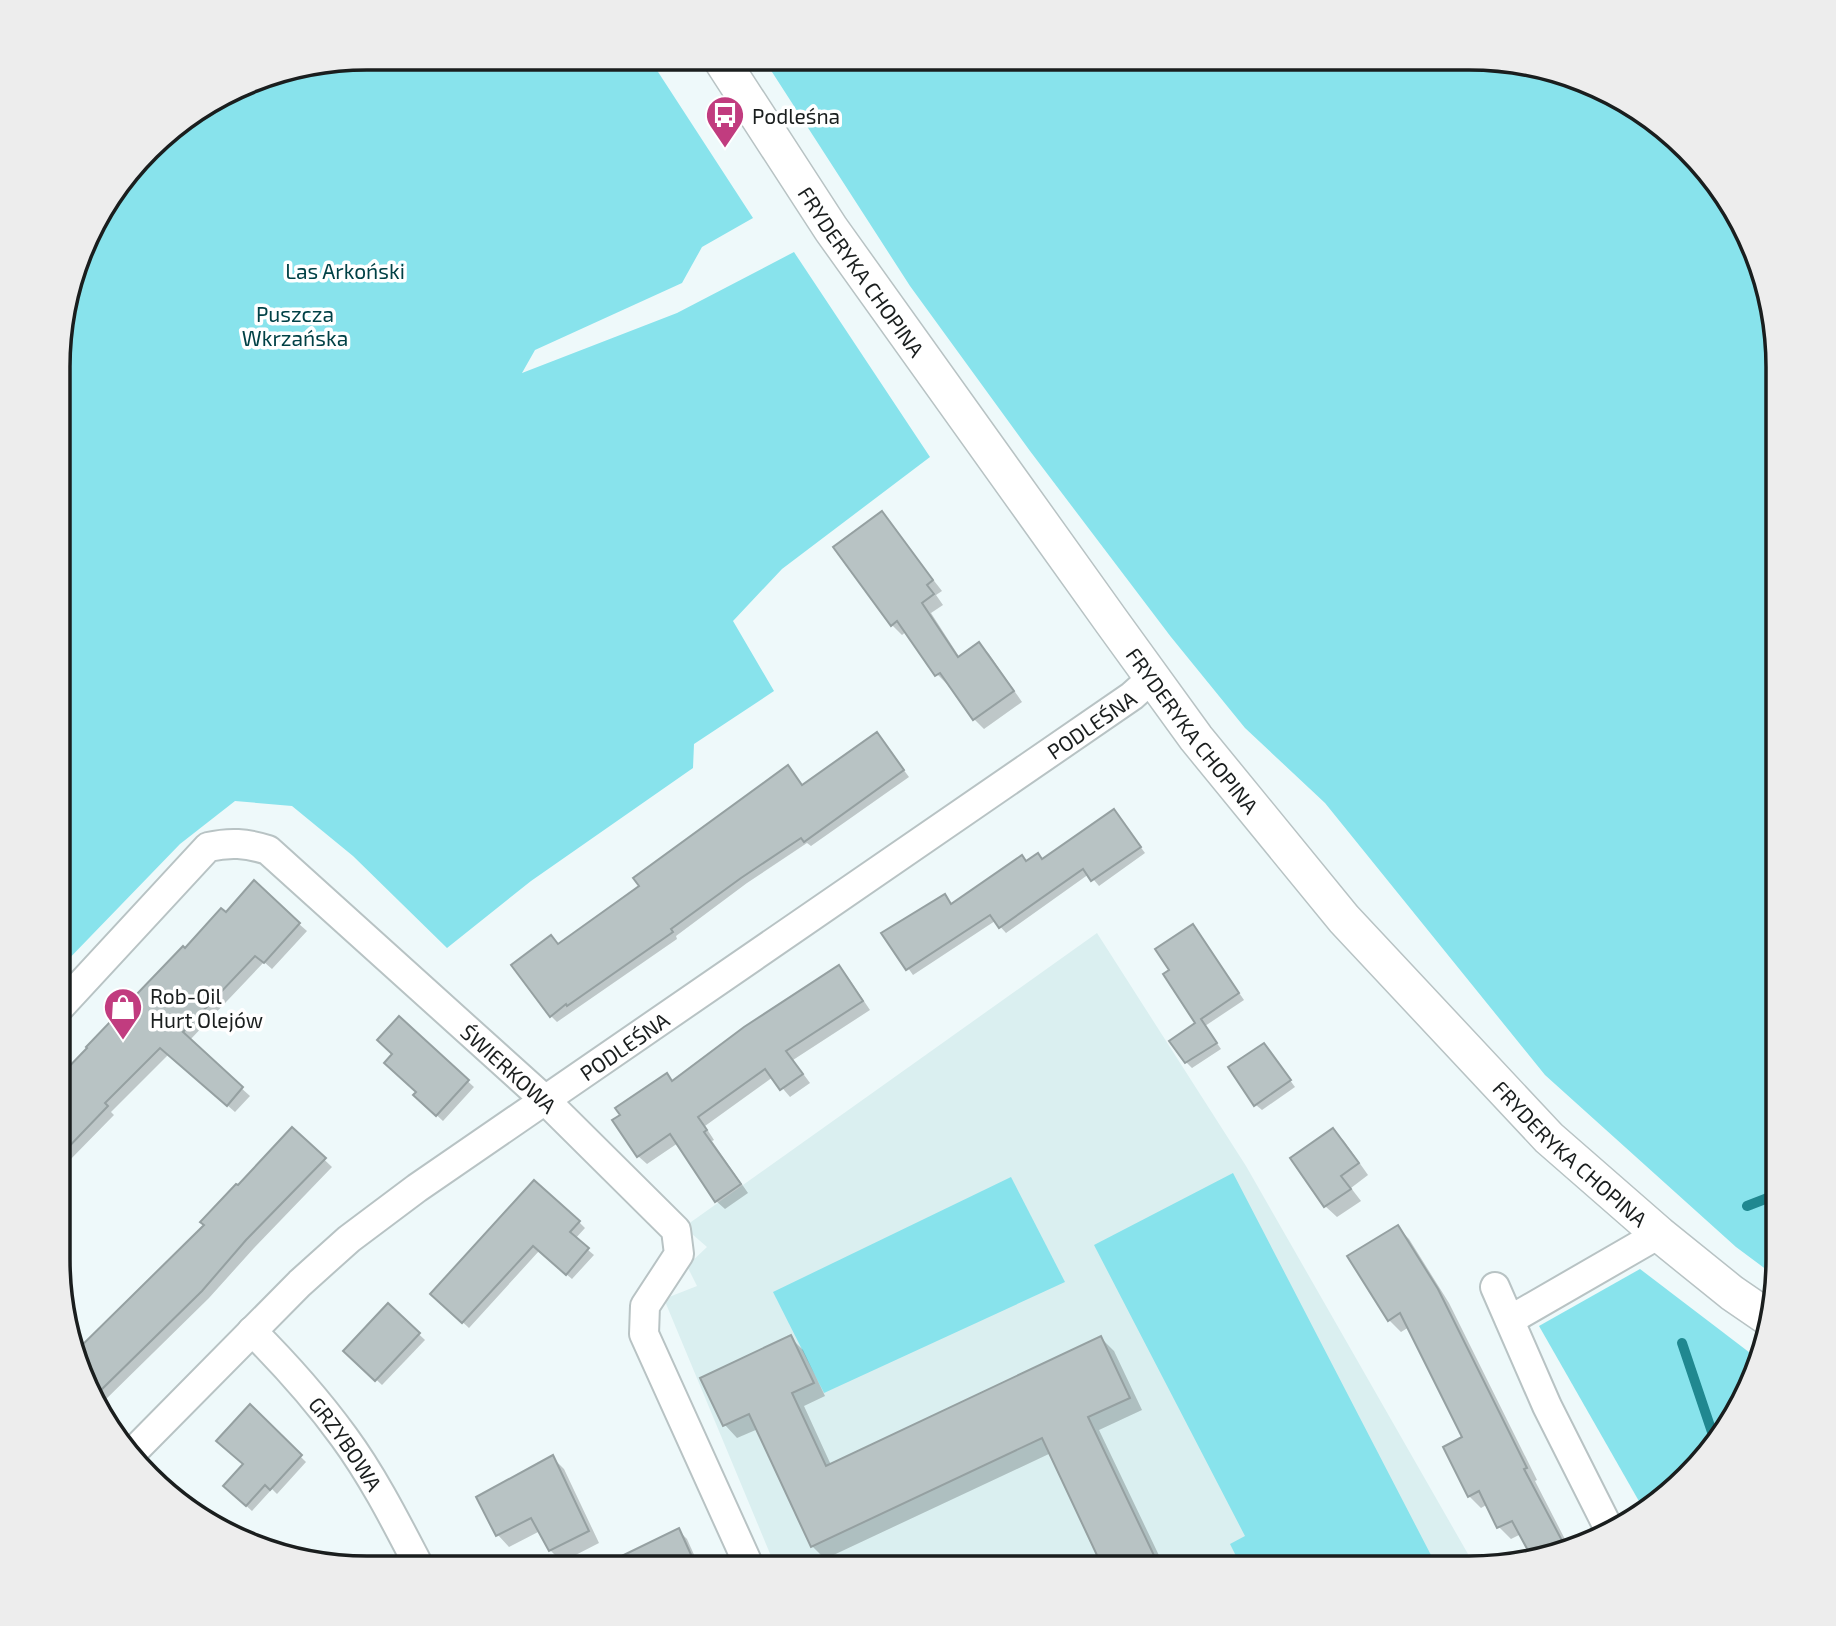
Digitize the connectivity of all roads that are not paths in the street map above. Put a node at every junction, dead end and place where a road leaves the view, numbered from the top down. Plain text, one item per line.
1 (728, 70) edge
2 (1152, 678) junction
3 (70, 996) edge
4 (545, 1100) junction
5 (1659, 1234) junction
6 (1495, 1287) dead end
7 (1761, 1313) edge
8 (1510, 1320) junction
9 (252, 1331) junction
10 (137, 1447) edge
11 (1605, 1522) edge
12 (414, 1556) edge
13 (745, 1556) edge

1 - 2 street, FRYDERYKA CHOPINA
2 - 4 street, PODLEŚNA
2 - 5 street, FRYDERYKA CHOPINA
3 - 4 street, ŚWIERKOWA
4 - 9 street, PODLEŚNA
4 - 13 street, ŚWIERKOWA
5 - 7 street, FRYDERYKA CHOPINA
5 - 8 street
6 - 8 street
8 - 11 street
9 - 10 street, PODLEŚNA
9 - 12 street, GRZYBOWA

